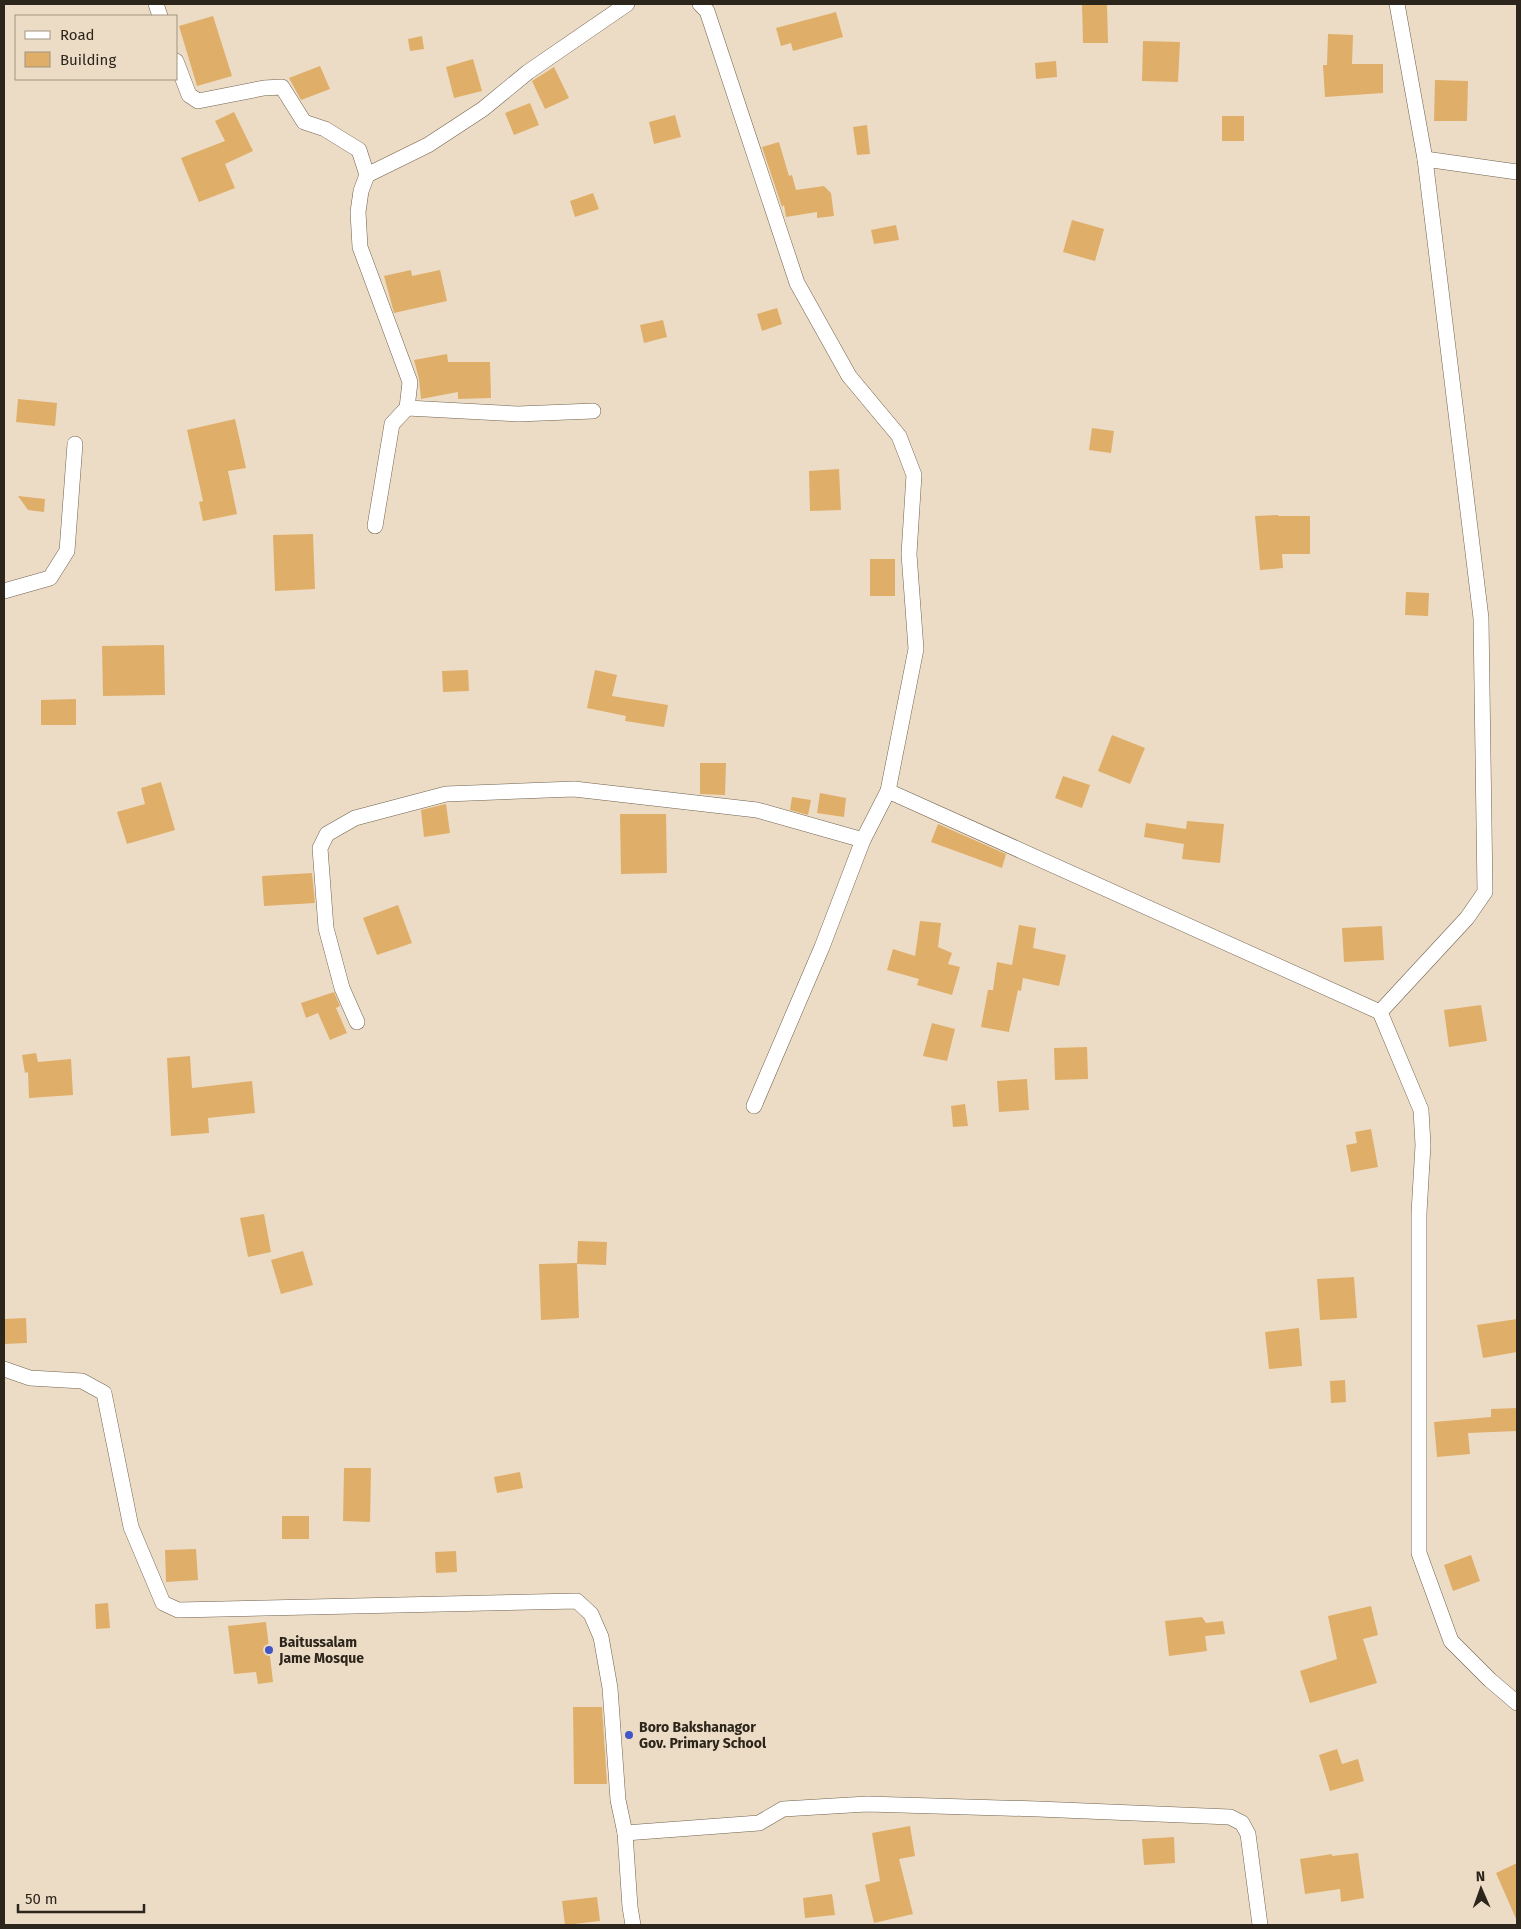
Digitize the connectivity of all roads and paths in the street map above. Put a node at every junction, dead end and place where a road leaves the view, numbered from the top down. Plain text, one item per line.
1 (627, 4) edge
2 (700, 4) edge
3 (1397, 4) edge
4 (178, 66) edge
5 (1425, 159) junction
6 (1517, 172) edge
7 (368, 175) junction
8 (407, 408) junction
9 (593, 412) dead end
10 (75, 444) dead end
11 (375, 526) dead end
12 (4, 591) edge
13 (888, 791) junction
14 (863, 840) junction
15 (1380, 1012) junction
16 (356, 1022) dead end
17 (754, 1106) dead end
18 (4, 1369) edge
19 (1517, 1703) edge
20 (625, 1833) junction
21 (633, 1925) edge
22 (1260, 1925) edge

1 - 7 street
2 - 13 street
3 - 5 street
4 - 7 street
5 - 6 street
5 - 15 street
7 - 8 street
8 - 9 street
8 - 11 street
10 - 12 street
13 - 14 street
13 - 15 street
14 - 16 street
14 - 17 street
15 - 19 street
18 - 20 street
20 - 21 street
20 - 22 street

